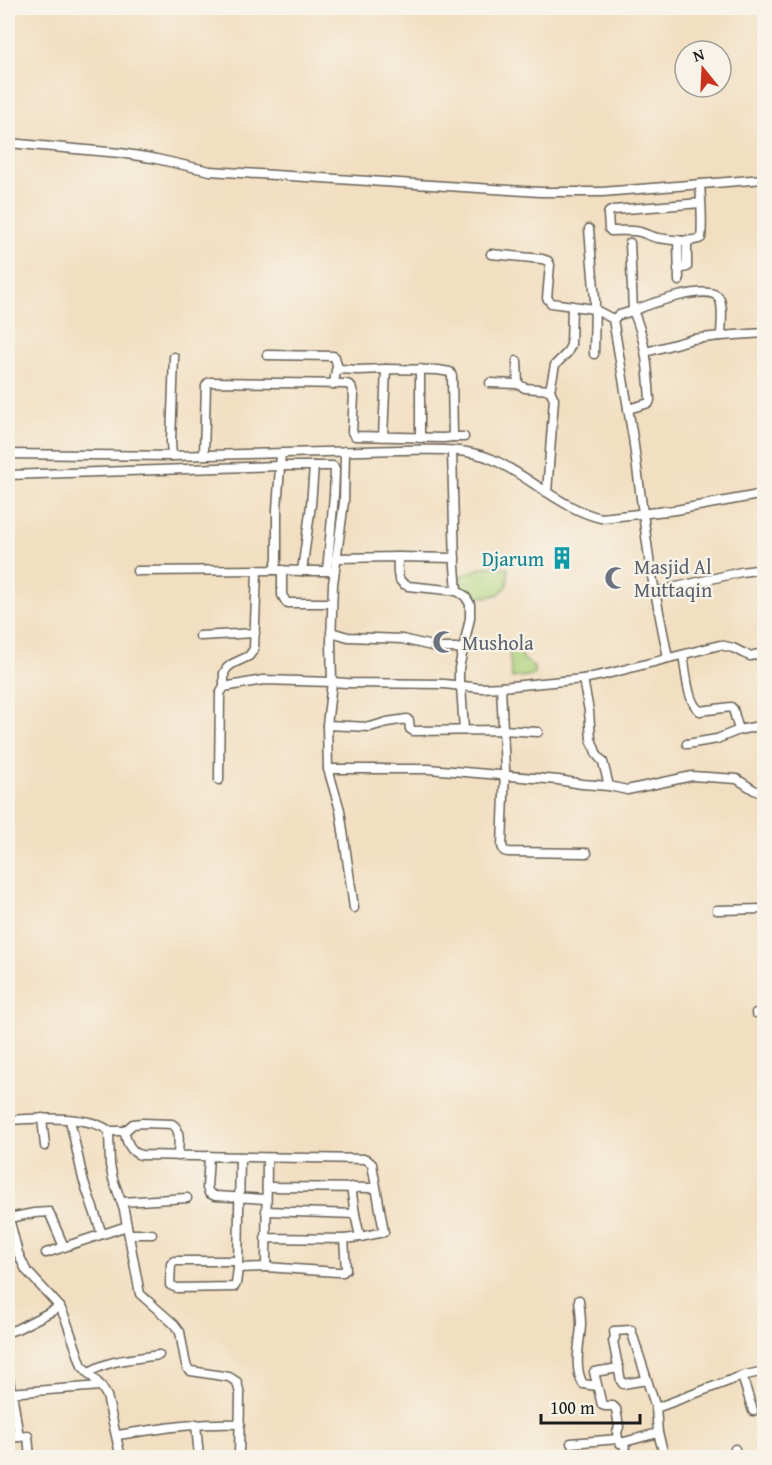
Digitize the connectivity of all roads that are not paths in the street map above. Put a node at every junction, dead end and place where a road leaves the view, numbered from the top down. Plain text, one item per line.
1 (8, 143) edge
2 (765, 179) edge
3 (700, 184) junction
4 (701, 203) junction
5 (589, 229) dead end
6 (682, 240) junction
7 (630, 243) dead end
8 (491, 254) dead end
9 (679, 282) dead end
10 (572, 306) junction
11 (594, 309) junction
12 (633, 311) junction
13 (613, 319) junction
14 (765, 333) edge
15 (721, 336) junction
16 (646, 352) junction
17 (594, 354) dead end
18 (267, 355) dead end
19 (174, 357) dead end
20 (517, 361) dead end
21 (338, 369) junction
22 (386, 369) junction
23 (420, 369) junction
24 (490, 383) dead end
25 (334, 384) junction
26 (518, 384) junction
27 (550, 390) junction
28 (628, 409) junction
29 (383, 437) junction
30 (453, 437) junction
31 (464, 437) dead end
32 (420, 438) junction
33 (369, 444) junction
34 (401, 444) junction
35 (345, 451) junction
36 (452, 451) junction
37 (204, 452) junction
38 (281, 453) junction
39 (8, 454) edge
40 (172, 454) junction
41 (219, 454) junction
42 (135, 456) junction
43 (280, 466) junction
44 (314, 466) junction
45 (219, 468) junction
46 (135, 471) junction
47 (8, 475) edge
48 (547, 492) junction
49 (765, 494) edge
50 (643, 514) junction
51 (398, 557) junction
52 (336, 558) junction
53 (455, 558) junction
54 (765, 569) edge
55 (278, 570) junction
56 (137, 571) dead end
57 (257, 571) junction
58 (302, 571) junction
59 (330, 571) junction
60 (457, 591) junction
61 (655, 592) junction
62 (332, 603) junction
63 (331, 632) junction
64 (255, 633) junction
65 (200, 636) dead end
66 (462, 650) junction
67 (765, 653) edge
68 (683, 655) junction
69 (668, 658) junction
70 (583, 679) junction
71 (332, 682) junction
72 (460, 686) junction
73 (224, 687) junction
74 (501, 687) junction
75 (327, 725) junction
76 (765, 725) edge
77 (464, 730) junction
78 (502, 730) junction
79 (739, 730) junction
80 (538, 732) dead end
81 (687, 744) dead end
82 (328, 769) junction
83 (504, 774) junction
84 (219, 780) dead end
85 (609, 786) junction
86 (765, 794) edge
87 (587, 853) dead end
88 (354, 908) dead end
89 (765, 909) edge
90 (717, 910) dead end
91 (42, 1118) junction
92 (8, 1120) edge
93 (70, 1120) junction
94 (109, 1131) junction
95 (125, 1131) junction
96 (45, 1146) dead end
97 (178, 1156) junction
98 (209, 1156) junction
99 (240, 1157) junction
100 (267, 1158) junction
101 (267, 1187) junction
102 (351, 1187) junction
103 (376, 1188) junction
104 (239, 1197) junction
105 (187, 1198) dead end
106 (266, 1199) junction
107 (122, 1202) junction
108 (266, 1211) junction
109 (356, 1214) junction
110 (8, 1216) edge
111 (128, 1230) junction
112 (102, 1234) junction
113 (152, 1234) dead end
114 (265, 1238) junction
115 (360, 1238) junction
116 (344, 1239) junction
117 (64, 1247) junction
118 (46, 1253) dead end
119 (238, 1265) junction
120 (266, 1267) junction
121 (579, 1300) dead end
122 (60, 1307) junction
123 (8, 1332) edge
124 (159, 1355) dead end
125 (619, 1368) junction
126 (765, 1371) edge
127 (88, 1373) junction
128 (742, 1376) junction
129 (8, 1378) edge
130 (646, 1380) junction
131 (101, 1386) junction
132 (597, 1386) junction
133 (10, 1392) edge
134 (656, 1408) junction
135 (753, 1411) dead end
136 (196, 1424) junction
137 (240, 1424) junction
138 (658, 1433) junction
139 (117, 1435) junction
140 (19, 1437) junction
141 (8, 1438) edge
142 (621, 1440) junction
143 (571, 1443) dead end
144 (30, 1458) edge
145 (121, 1458) edge
146 (199, 1458) edge
147 (239, 1458) edge
148 (626, 1458) edge
149 (665, 1458) edge

1 - 3 street
2 - 3 street
3 - 4 street
4 - 6 street
4 - 6 street
5 - 11 street
6 - 9 street
7 - 12 street
8 - 10 street
10 - 11 street
10 - 27 street
11 - 13 street
11 - 17 street
12 - 13 street
12 - 15 street
12 - 16 street
13 - 28 street
14 - 15 street
15 - 16 street
16 - 28 street
18 - 21 street
19 - 40 street
20 - 26 street
21 - 22 street
21 - 25 street
22 - 23 street
22 - 29 street
23 - 30 street
23 - 32 street
24 - 26 street
25 - 33 street
25 - 37 street
26 - 27 street
27 - 48 street
28 - 50 street
29 - 33 street
29 - 34 street
30 - 31 street
30 - 32 street
32 - 34 street
33 - 34 street
33 - 35 street
34 - 36 street
35 - 38 street
35 - 52 street
36 - 48 street
36 - 53 street
37 - 40 street
37 - 41 street
38 - 41 street
38 - 43 street
39 - 42 street
40 - 42 street
41 - 45 street
42 - 46 street
43 - 44 street
43 - 45 street
43 - 55 street
44 - 58 street
44 - 59 street
45 - 46 street
46 - 47 street
48 - 50 street
49 - 50 street
50 - 61 street
51 - 52 street
51 - 53 street
51 - 60 street
52 - 59 street
53 - 60 street
54 - 61 street
55 - 57 street
55 - 58 street
55 - 62 street
56 - 57 street
57 - 64 street
58 - 59 street
59 - 62 street
60 - 66 street
61 - 69 street
62 - 63 street
63 - 66 street
63 - 71 street
64 - 65 street
64 - 73 street
66 - 72 street
67 - 68 street
68 - 69 street
68 - 79 street
69 - 70 street
70 - 74 street
70 - 85 street
71 - 72 street
71 - 73 street
71 - 75 street
72 - 74 street
72 - 77 street
73 - 84 street
74 - 78 street
75 - 77 street
75 - 82 street
76 - 79 street
77 - 78 street
78 - 80 street
78 - 83 street
79 - 81 street
82 - 83 street
82 - 88 street
83 - 85 street
83 - 87 street
85 - 86 street
89 - 90 street
91 - 92 street
91 - 93 street
91 - 96 street
93 - 94 street
93 - 112 street
94 - 95 street
94 - 107 street
95 - 97 street
95 - 97 street
97 - 98 street
98 - 99 street
98 - 104 street
99 - 100 street
99 - 104 street
100 - 101 street
100 - 103 street
101 - 102 street
101 - 106 street
102 - 103 street
102 - 109 street
103 - 115 street
104 - 106 street
104 - 119 street
105 - 107 street
106 - 108 street
107 - 111 street
108 - 109 street
108 - 114 street
109 - 115 street
110 - 117 street
110 - 122 street
111 - 112 street
111 - 113 street
111 - 137 street
112 - 117 street
114 - 116 street
114 - 120 street
115 - 116 street
116 - 120 street
117 - 118 street
119 - 119 street
119 - 120 street
121 - 132 street
122 - 123 street
122 - 127 street
124 - 127 street
125 - 130 street
125 - 130 street
125 - 132 street
126 - 128 street
127 - 131 street
128 - 134 street
128 - 135 street
129 - 133 street
130 - 134 street
131 - 133 street
131 - 139 street
132 - 142 street
133 - 140 street
134 - 138 street
136 - 137 street
136 - 139 street
136 - 146 street
137 - 147 street
138 - 142 street
138 - 149 street
139 - 145 street
140 - 141 street
140 - 144 street
142 - 143 street
142 - 148 street

